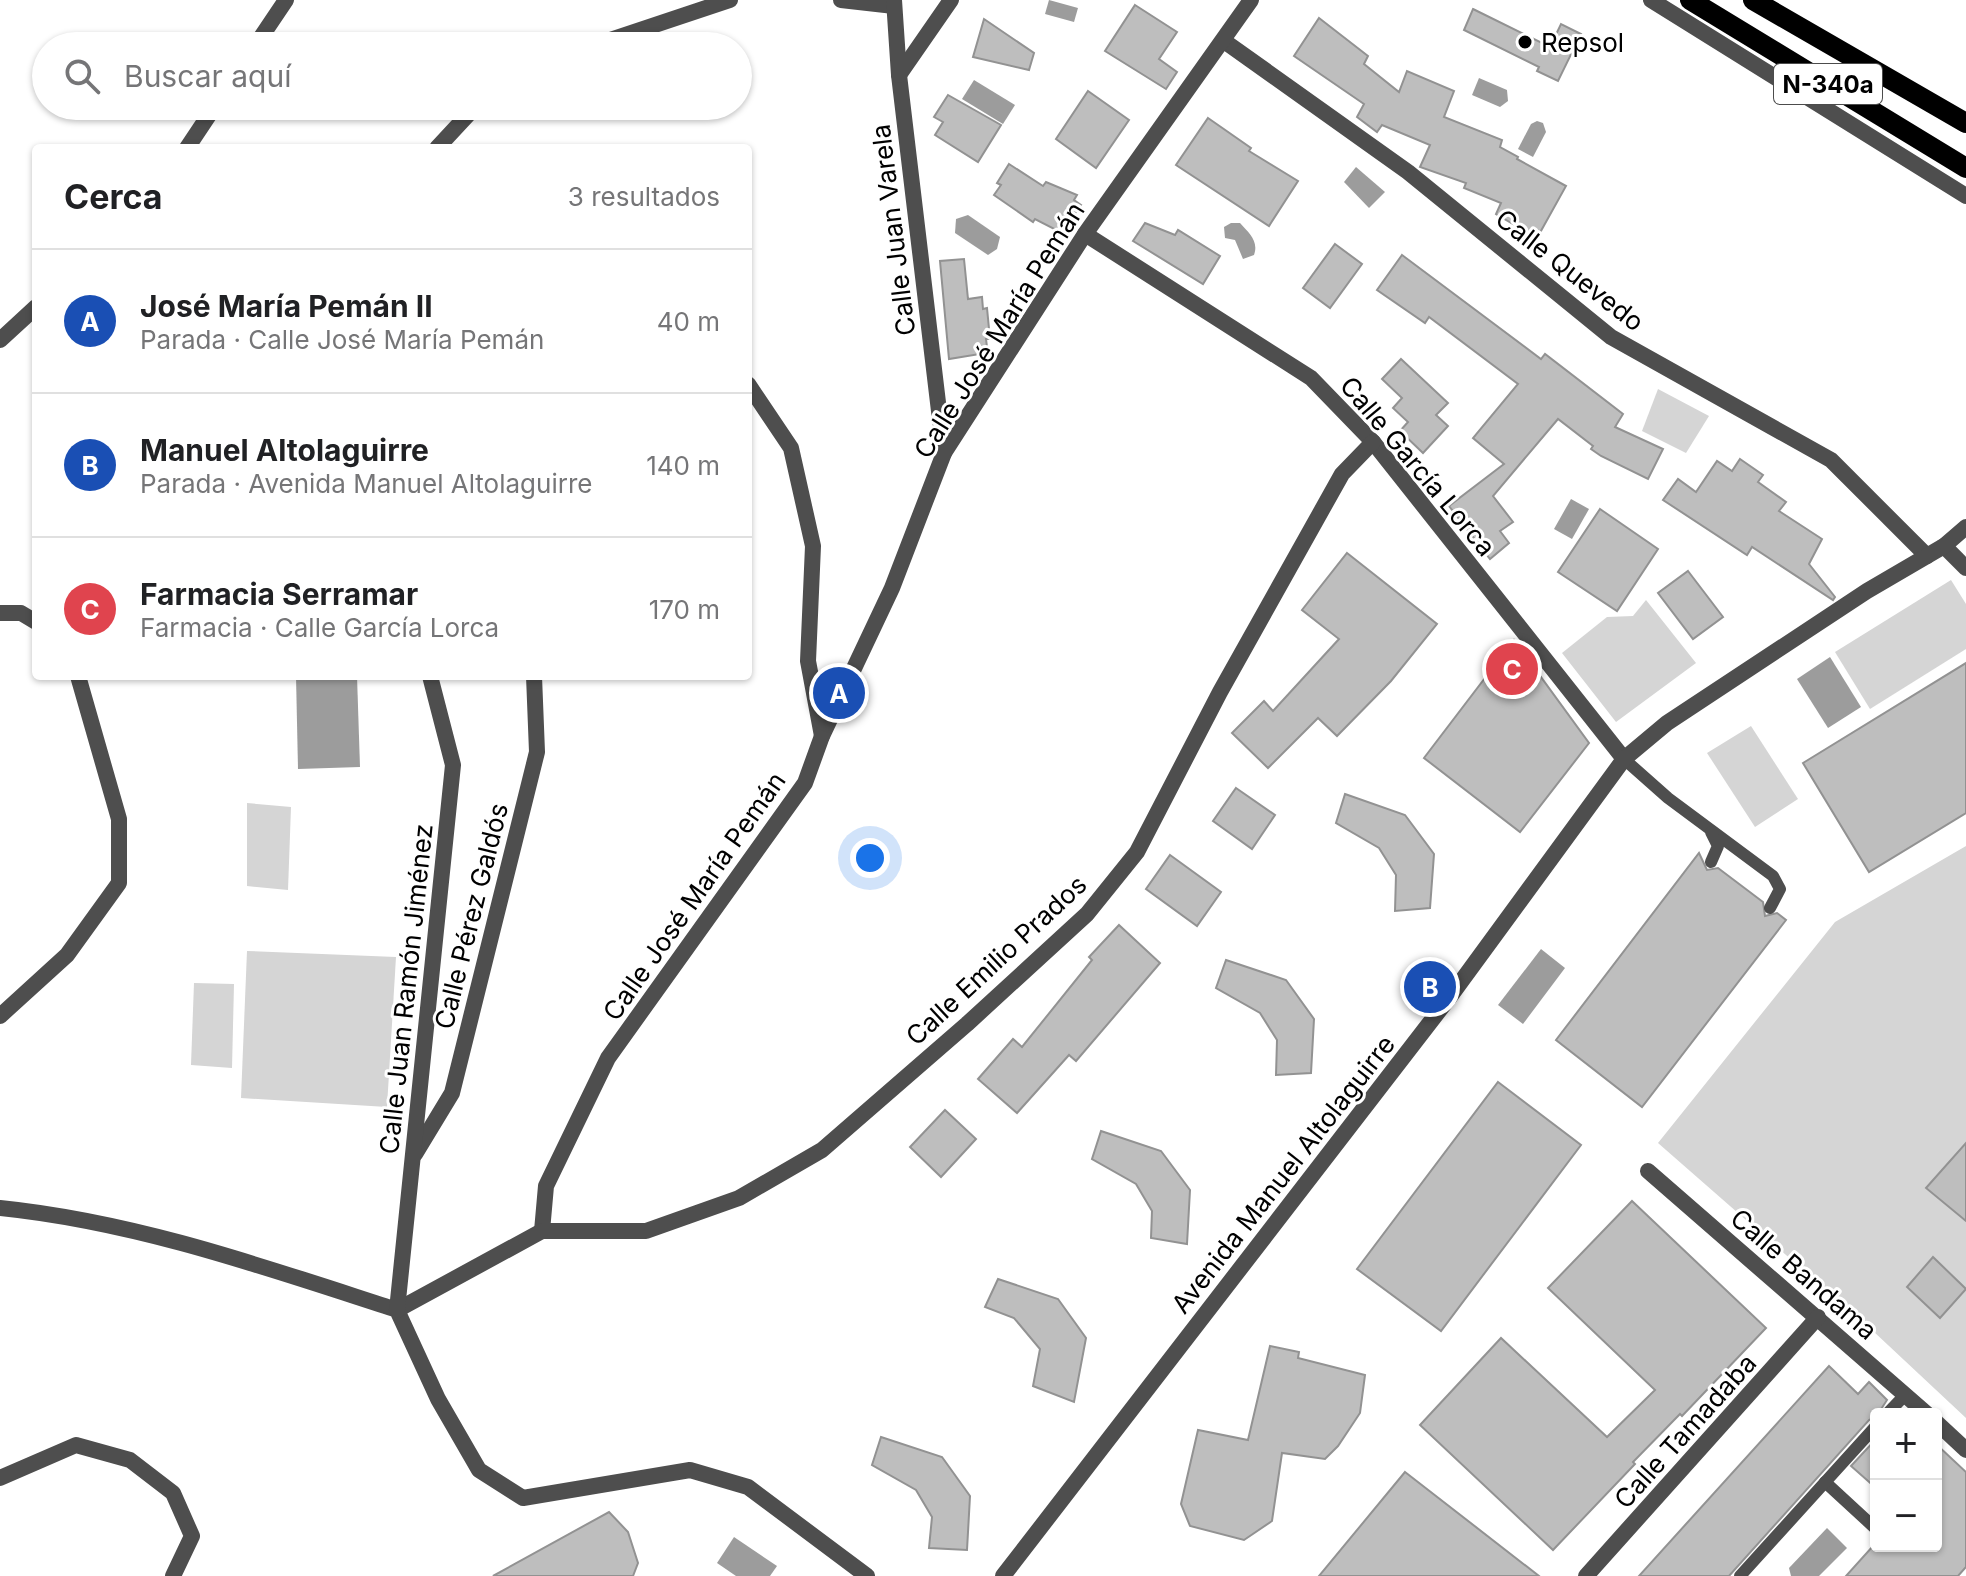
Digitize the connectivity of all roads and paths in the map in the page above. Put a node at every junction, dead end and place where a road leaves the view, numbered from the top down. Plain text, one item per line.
1 (286, 0) edge
2 (730, 0) edge
3 (841, 0) edge
4 (951, 0) edge
5 (1251, 0) edge
6 (1690, 0) edge
7 (1753, 0) edge
8 (1653, 1) edge
9 (894, 3) edge
10 (264, 32) edge
11 (634, 32) edge
12 (1224, 41) junction
13 (1756, 64) junction
14 (899, 75) junction
15 (1820, 79) junction
16 (206, 120) edge
17 (463, 120) edge
18 (1966, 123) edge
19 (190, 144) edge
20 (441, 144) edge
21 (1966, 168) edge
22 (1966, 196) edge
23 (1085, 234) junction
24 (32, 311) edge
25 (0, 340) edge
26 (752, 390) edge
27 (1373, 442) junction
28 (944, 453) junction
29 (1966, 527) edge
30 (1944, 546) junction
31 (1927, 556) junction
32 (1966, 568) edge
33 (0, 613) edge
34 (32, 620) edge
35 (79, 680) edge
36 (431, 680) edge
37 (534, 680) edge
38 (822, 736) junction
39 (1624, 759) junction
40 (1710, 829) junction
41 (1711, 862) dead end
42 (1770, 908) dead end
43 (0, 1016) edge
44 (413, 1157) junction
45 (1648, 1171) dead end
46 (0, 1208) edge
47 (542, 1231) junction
48 (397, 1310) junction
49 (1818, 1317) junction
50 (1905, 1395) junction
51 (1893, 1408) edge
52 (1920, 1408) edge
53 (1942, 1428) edge
54 (1870, 1433) edge
55 (1966, 1450) edge
56 (0, 1478) edge
57 (1825, 1482) junction
58 (1870, 1523) edge
59 (173, 1576) edge
60 (867, 1576) edge
61 (1003, 1576) edge
62 (1586, 1576) edge
63 (1740, 1576) edge

1 - 10 street
2 - 11 street
3 - 9 street
4 - 14 street
5 - 12 street, Calle José María Pemán
6 - 15 main road, N-340a
7 - 18 main road, N-340a
8 - 13 street
9 - 14 street, Calle Juan Varela
12 - 23 street, Calle José María Pemán
12 - 31 street, Calle Quevedo
13 - 15 street
13 - 22 street
14 - 28 street, Calle Juan Varela
15 - 21 main road, N-340a
16 - 19 street
17 - 20 street
23 - 27 street, Calle García Lorca
23 - 28 street, Calle José María Pemán
24 - 25 street
26 - 38 street
27 - 39 street, Calle García Lorca
27 - 47 street, Calle Emilio Prados
28 - 38 street, Calle José María Pemán
29 - 30 street, Avenida Manuel Altolaguirre
30 - 31 street, Avenida Manuel Altolaguirre
30 - 32 street
31 - 39 street, Avenida Manuel Altolaguirre
33 - 34 street
35 - 43 street
36 - 44 street, Calle Juan Ramón Jiménez
37 - 44 street, Calle Pérez Galdós
38 - 47 street, Calle José María Pemán
39 - 40 lane
39 - 61 street, Avenida Manuel Altolaguirre
40 - 41 lane
40 - 42 lane
44 - 48 street, Calle Juan Ramón Jiménez
45 - 49 street, Calle Bandama
46 - 48 street
47 - 48 street
48 - 60 street
49 - 50 street, Calle Bandama
49 - 62 street, Calle Tamadaba
50 - 51 lane
50 - 52 street, Calle Bandama
53 - 55 street
54 - 57 lane
56 - 59 street
57 - 58 lane
57 - 63 lane

